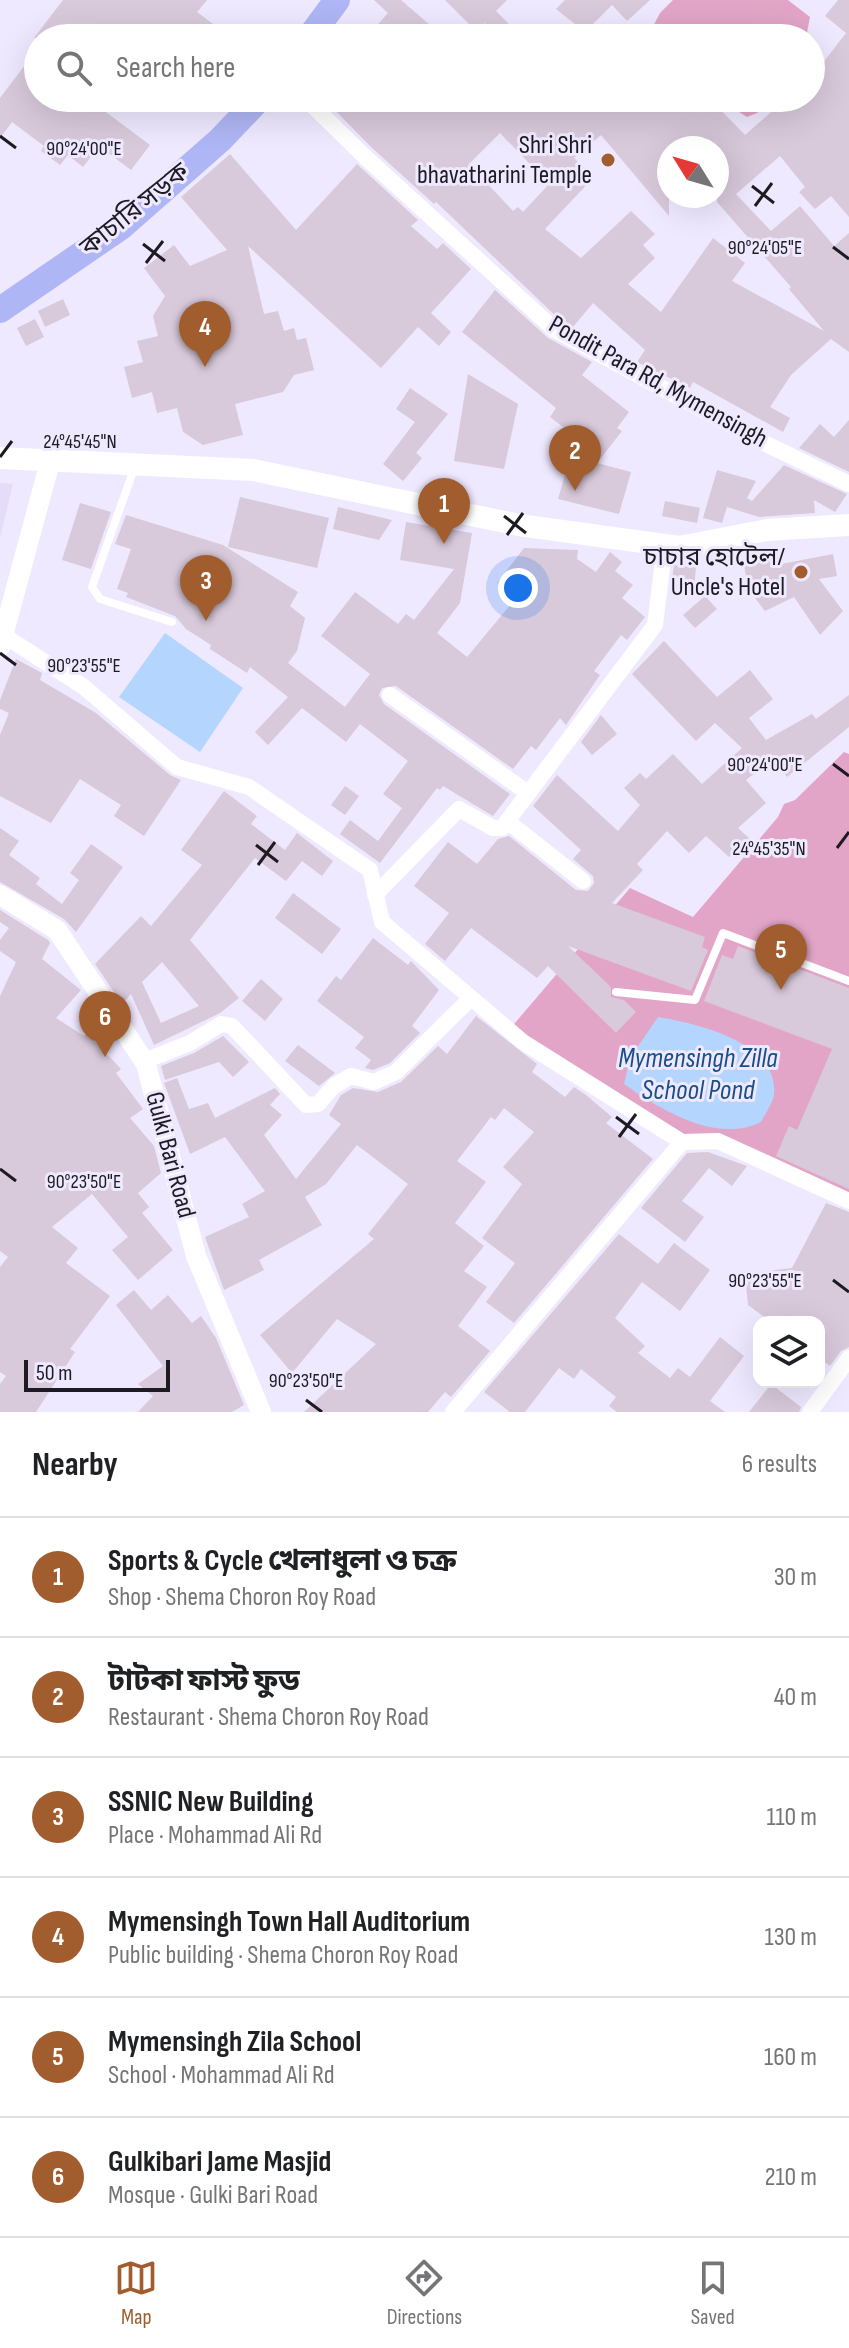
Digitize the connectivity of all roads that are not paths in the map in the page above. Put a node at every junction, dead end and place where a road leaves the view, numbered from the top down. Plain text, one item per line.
1 (337, 0) edge
2 (319, 24) edge
3 (247, 112) edge
4 (319, 112) edge
5 (0, 310) edge
6 (0, 458) edge
7 (50, 462) junction
8 (135, 466) junction
9 (849, 484) edge
10 (849, 525) edge
11 (665, 545) junction
12 (172, 622) dead end
13 (2, 641) edge
14 (390, 695) dead end
15 (528, 793) junction
16 (507, 821) junction
17 (583, 881) dead end
18 (0, 895) edge
19 (375, 895) junction
20 (849, 981) edge
21 (616, 992) dead end
22 (471, 998) junction
23 (144, 1061) junction
24 (682, 1142) junction
25 (849, 1201) edge
26 (849, 1358) edge
27 (261, 1412) edge
28 (453, 1412) edge
29 (810, 1412) edge

1 - 2 main road
3 - 5 main road, কাচারি সড়ক
4 - 9 street, Pondit Para Rd, Mymensingh
6 - 7 main road
7 - 8 main road
7 - 13 street
8 - 11 main road
8 - 12 lane
10 - 11 main road
11 - 15 street
13 - 19 street
14 - 15 street
15 - 16 street
16 - 17 street
16 - 19 street
18 - 23 street, Gulki Bari Road
19 - 22 street
20 - 21 lane
22 - 23 street
22 - 24 street
23 - 27 street, Gulki Bari Road
24 - 25 street
24 - 28 street
26 - 29 street

